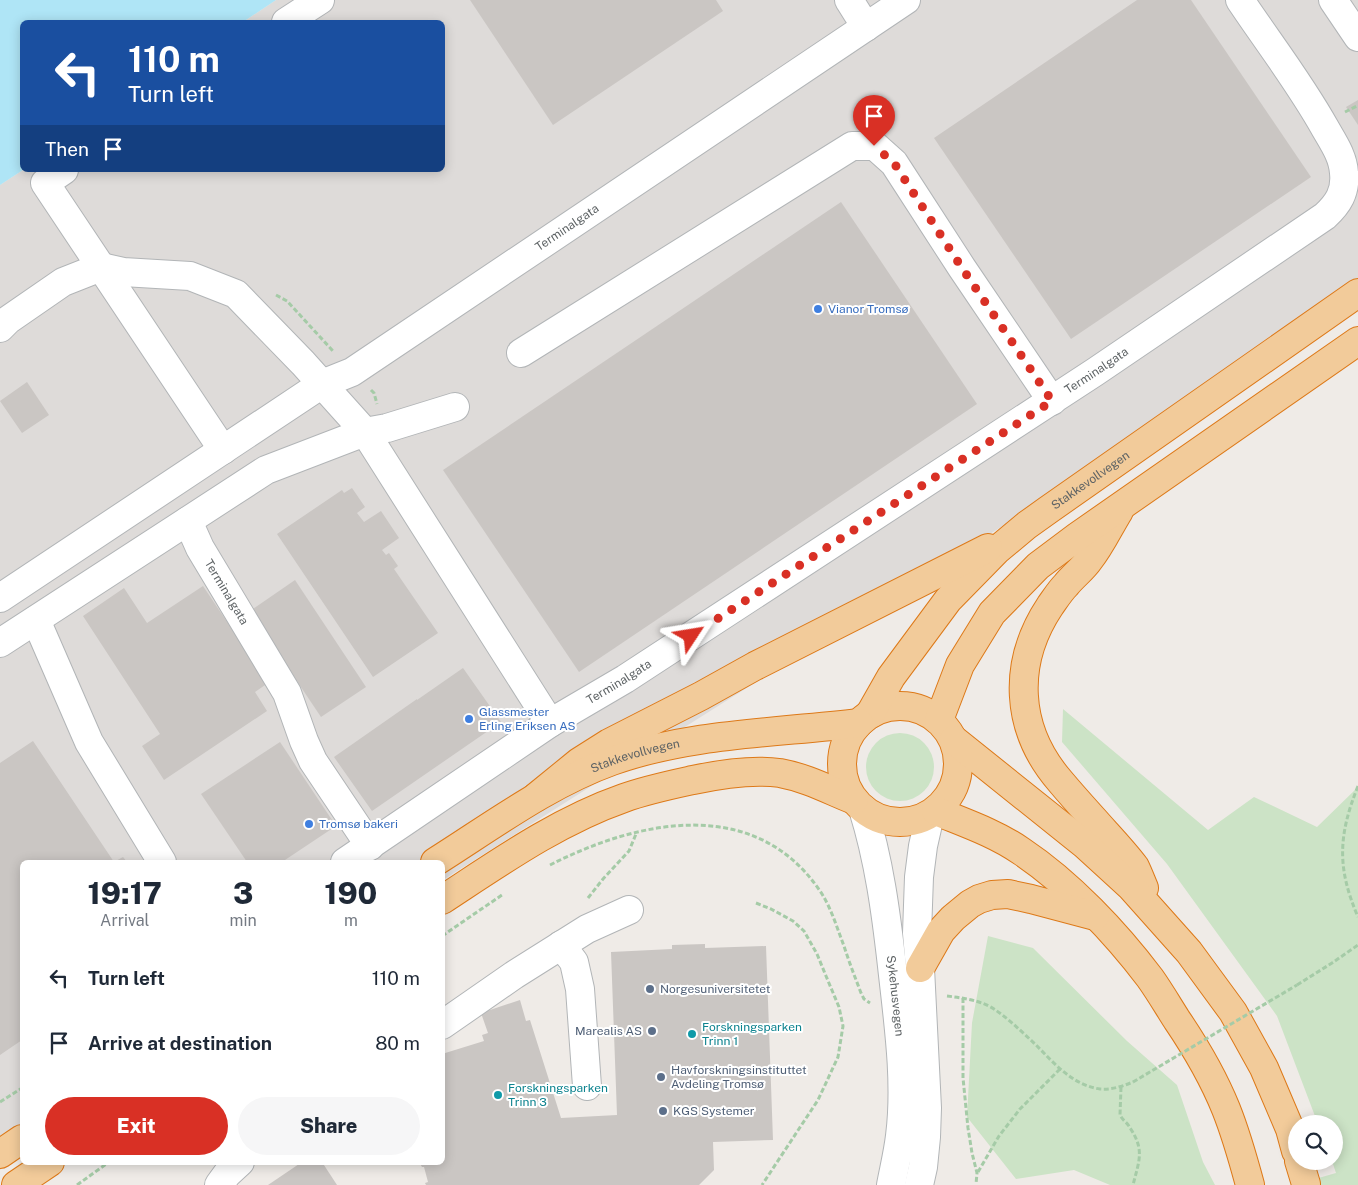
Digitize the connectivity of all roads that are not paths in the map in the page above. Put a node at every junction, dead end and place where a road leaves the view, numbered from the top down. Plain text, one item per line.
1 (320, 0) edge
2 (849, 0) edge
3 (906, 0) edge
4 (1240, 0) edge
5 (1333, 0) edge
6 (289, 20) edge
7 (866, 27) junction
8 (1358, 37) edge
9 (61, 172) edge
10 (101, 267) junction
11 (1358, 294) edge
12 (0, 328) edge
13 (1358, 341) edge
14 (521, 353) dead end
15 (322, 384) junction
16 (1052, 401) junction
17 (455, 407) dead end
18 (366, 432) junction
19 (223, 450) junction
20 (1124, 504) junction
21 (188, 521) junction
22 (1014, 535) junction
23 (0, 598) edge
24 (36, 620) junction
25 (0, 642) edge
26 (864, 718) junction
27 (550, 723) junction
28 (946, 730) junction
29 (536, 798) junction
30 (858, 805) junction
31 (933, 813) junction
32 (370, 846) junction
33 (161, 860) edge
34 (348, 860) edge
35 (438, 860) edge
36 (445, 898) edge
37 (629, 910) dead end
38 (1155, 914) junction
39 (1097, 916) junction
40 (562, 945) junction
41 (920, 968) junction
42 (445, 1023) edge
43 (587, 1086) dead end
44 (1288, 1124) edge
45 (20, 1140) edge
46 (0, 1154) edge
47 (46, 1165) edge
48 (237, 1165) edge
49 (16, 1185) edge
50 (219, 1185) edge
51 (891, 1185) edge
52 (919, 1185) edge
53 (1250, 1185) edge

1 - 6 street
2 - 7 street
3 - 7 street, Terminalgata
4 - 16 street, Terminalgata
5 - 8 street
7 - 15 street, Terminalgata
9 - 10 street
10 - 12 street
10 - 15 street
10 - 19 street
11 - 22 highway, Stakkevollvegen
13 - 20 highway
14 - 16 street
15 - 18 street
15 - 19 street, Terminalgata
16 - 27 street, Terminalgata
17 - 18 street
18 - 21 street
18 - 27 street
19 - 23 street, Terminalgata
20 - 28 highway
20 - 38 highway
21 - 24 street
21 - 32 street, Terminalgata
22 - 26 highway, Stakkevollvegen
22 - 29 highway
24 - 25 street
24 - 33 street
26 - 28 highway
26 - 29 highway, Stakkevollvegen
26 - 30 highway
27 - 32 street, Terminalgata
28 - 31 highway
28 - 38 highway
29 - 35 highway, Stakkevollvegen
30 - 31 highway
30 - 36 highway
30 - 51 street, Sykehusvegen
31 - 39 highway
31 - 41 street, Sykehusvegen
32 - 34 street, Terminalgata
37 - 40 street
38 - 44 highway
39 - 41 highway
39 - 53 highway
40 - 42 street
40 - 43 street
41 - 52 street, Sykehusvegen
45 - 46 highway
47 - 49 highway
48 - 50 street

